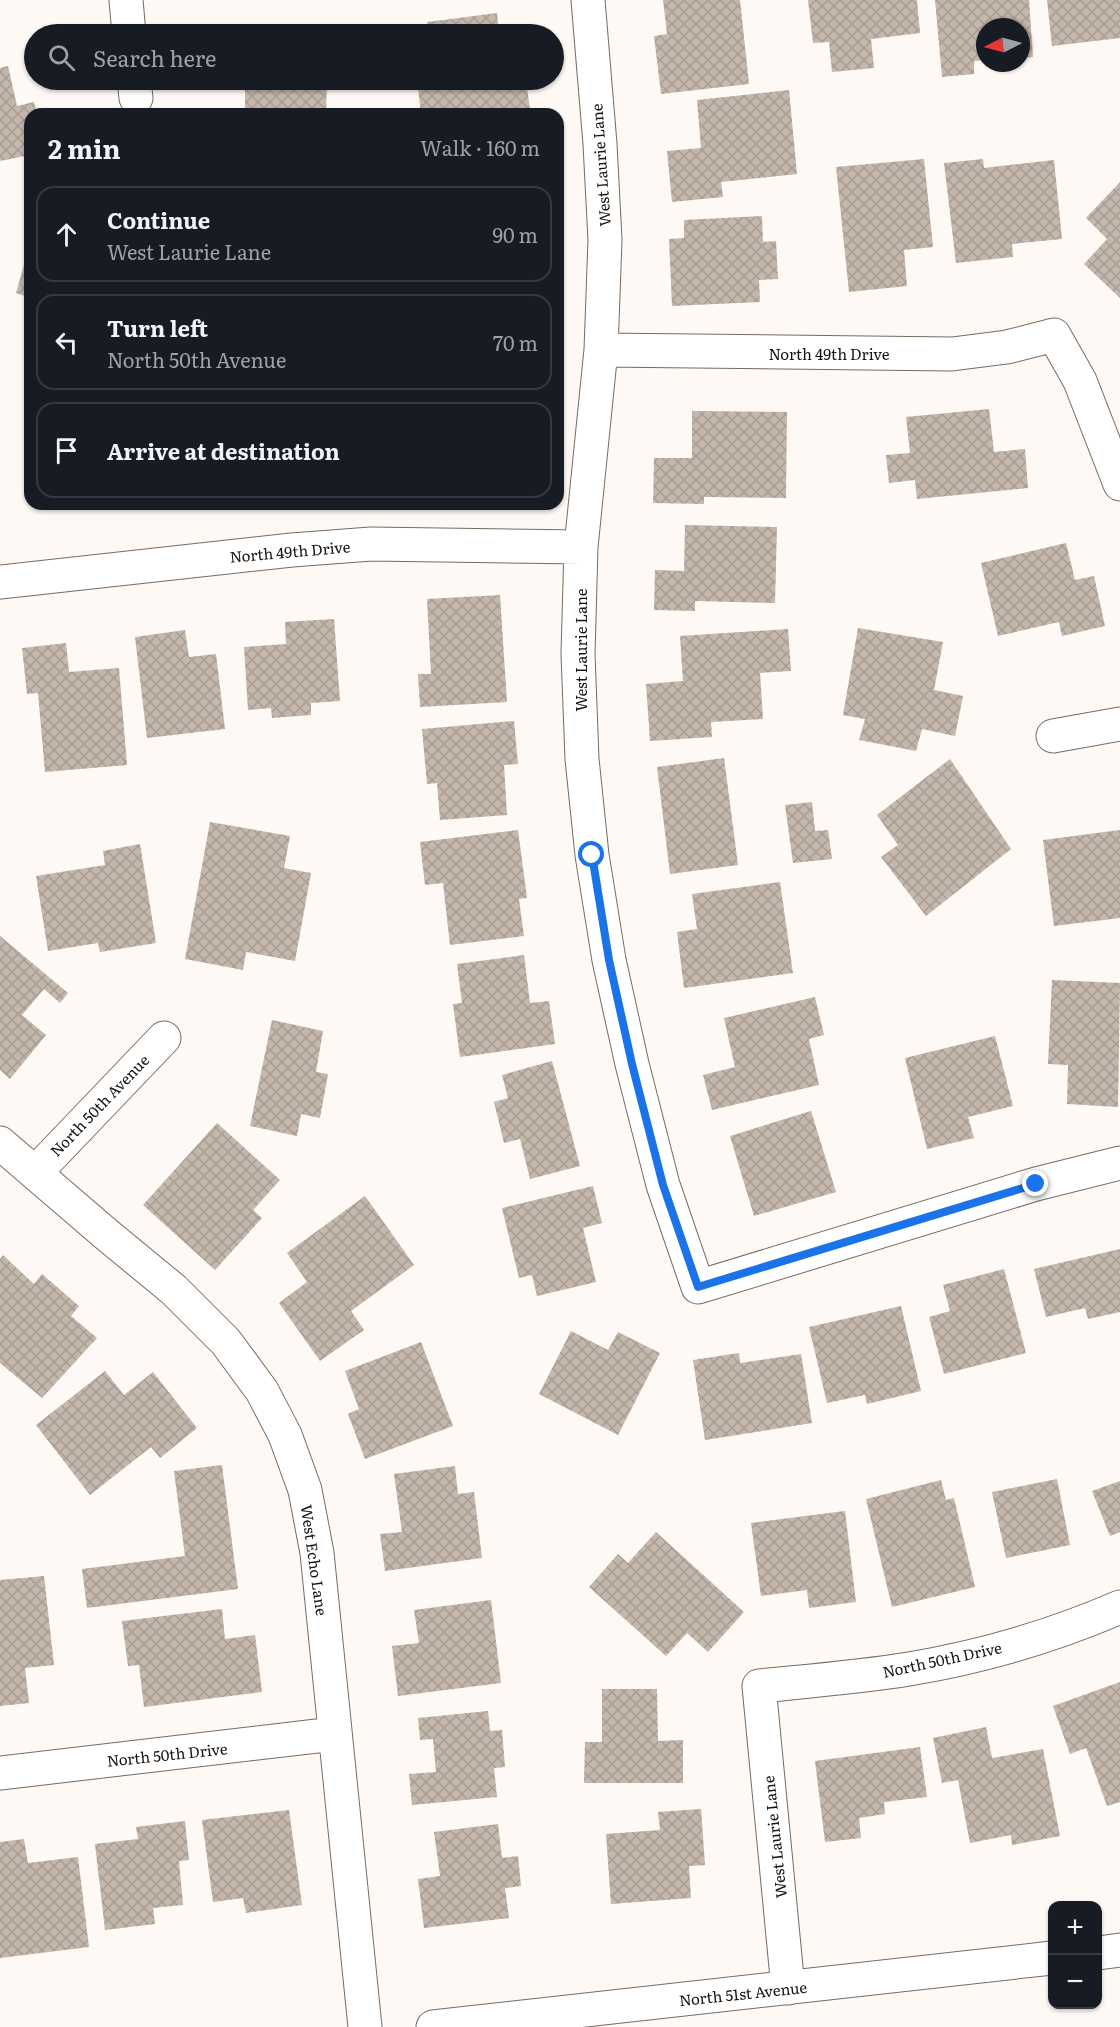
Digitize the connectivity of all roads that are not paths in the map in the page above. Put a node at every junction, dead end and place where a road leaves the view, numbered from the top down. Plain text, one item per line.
1 (126, 0) edge
2 (588, 0) edge
3 (128, 24) edge
4 (601, 350) junction
5 (1120, 484) edge
6 (581, 547) junction
7 (0, 582) edge
8 (1120, 724) edge
9 (1053, 736) dead end
10 (164, 1038) dead end
11 (0, 1143) edge
12 (1120, 1163) edge
13 (34, 1173) junction
14 (1120, 1607) edge
15 (759, 1686) joint
16 (334, 1734) junction
17 (0, 1773) edge
18 (1120, 1950) edge
19 (1102, 1952) edge
20 (1048, 1959) edge
21 (788, 1988) junction
22 (364, 2027) edge
23 (433, 2027) edge

1 - 3 street
2 - 4 street, West Laurie Lane
4 - 5 street, North 49th Drive
4 - 6 street, West Laurie Lane
6 - 7 street, North 49th Drive
6 - 12 street, West Laurie Lane
8 - 9 street
10 - 13 street, North 50th Avenue
11 - 13 street, West Echo Lane
13 - 16 street, West Echo Lane
14 - 15 street, North 50th Drive
15 - 21 street, West Laurie Lane
16 - 17 street, North 50th Drive
16 - 22 street, West Echo Lane
18 - 19 street
20 - 21 street, North 51st Avenue
21 - 23 street, North 51st Avenue

